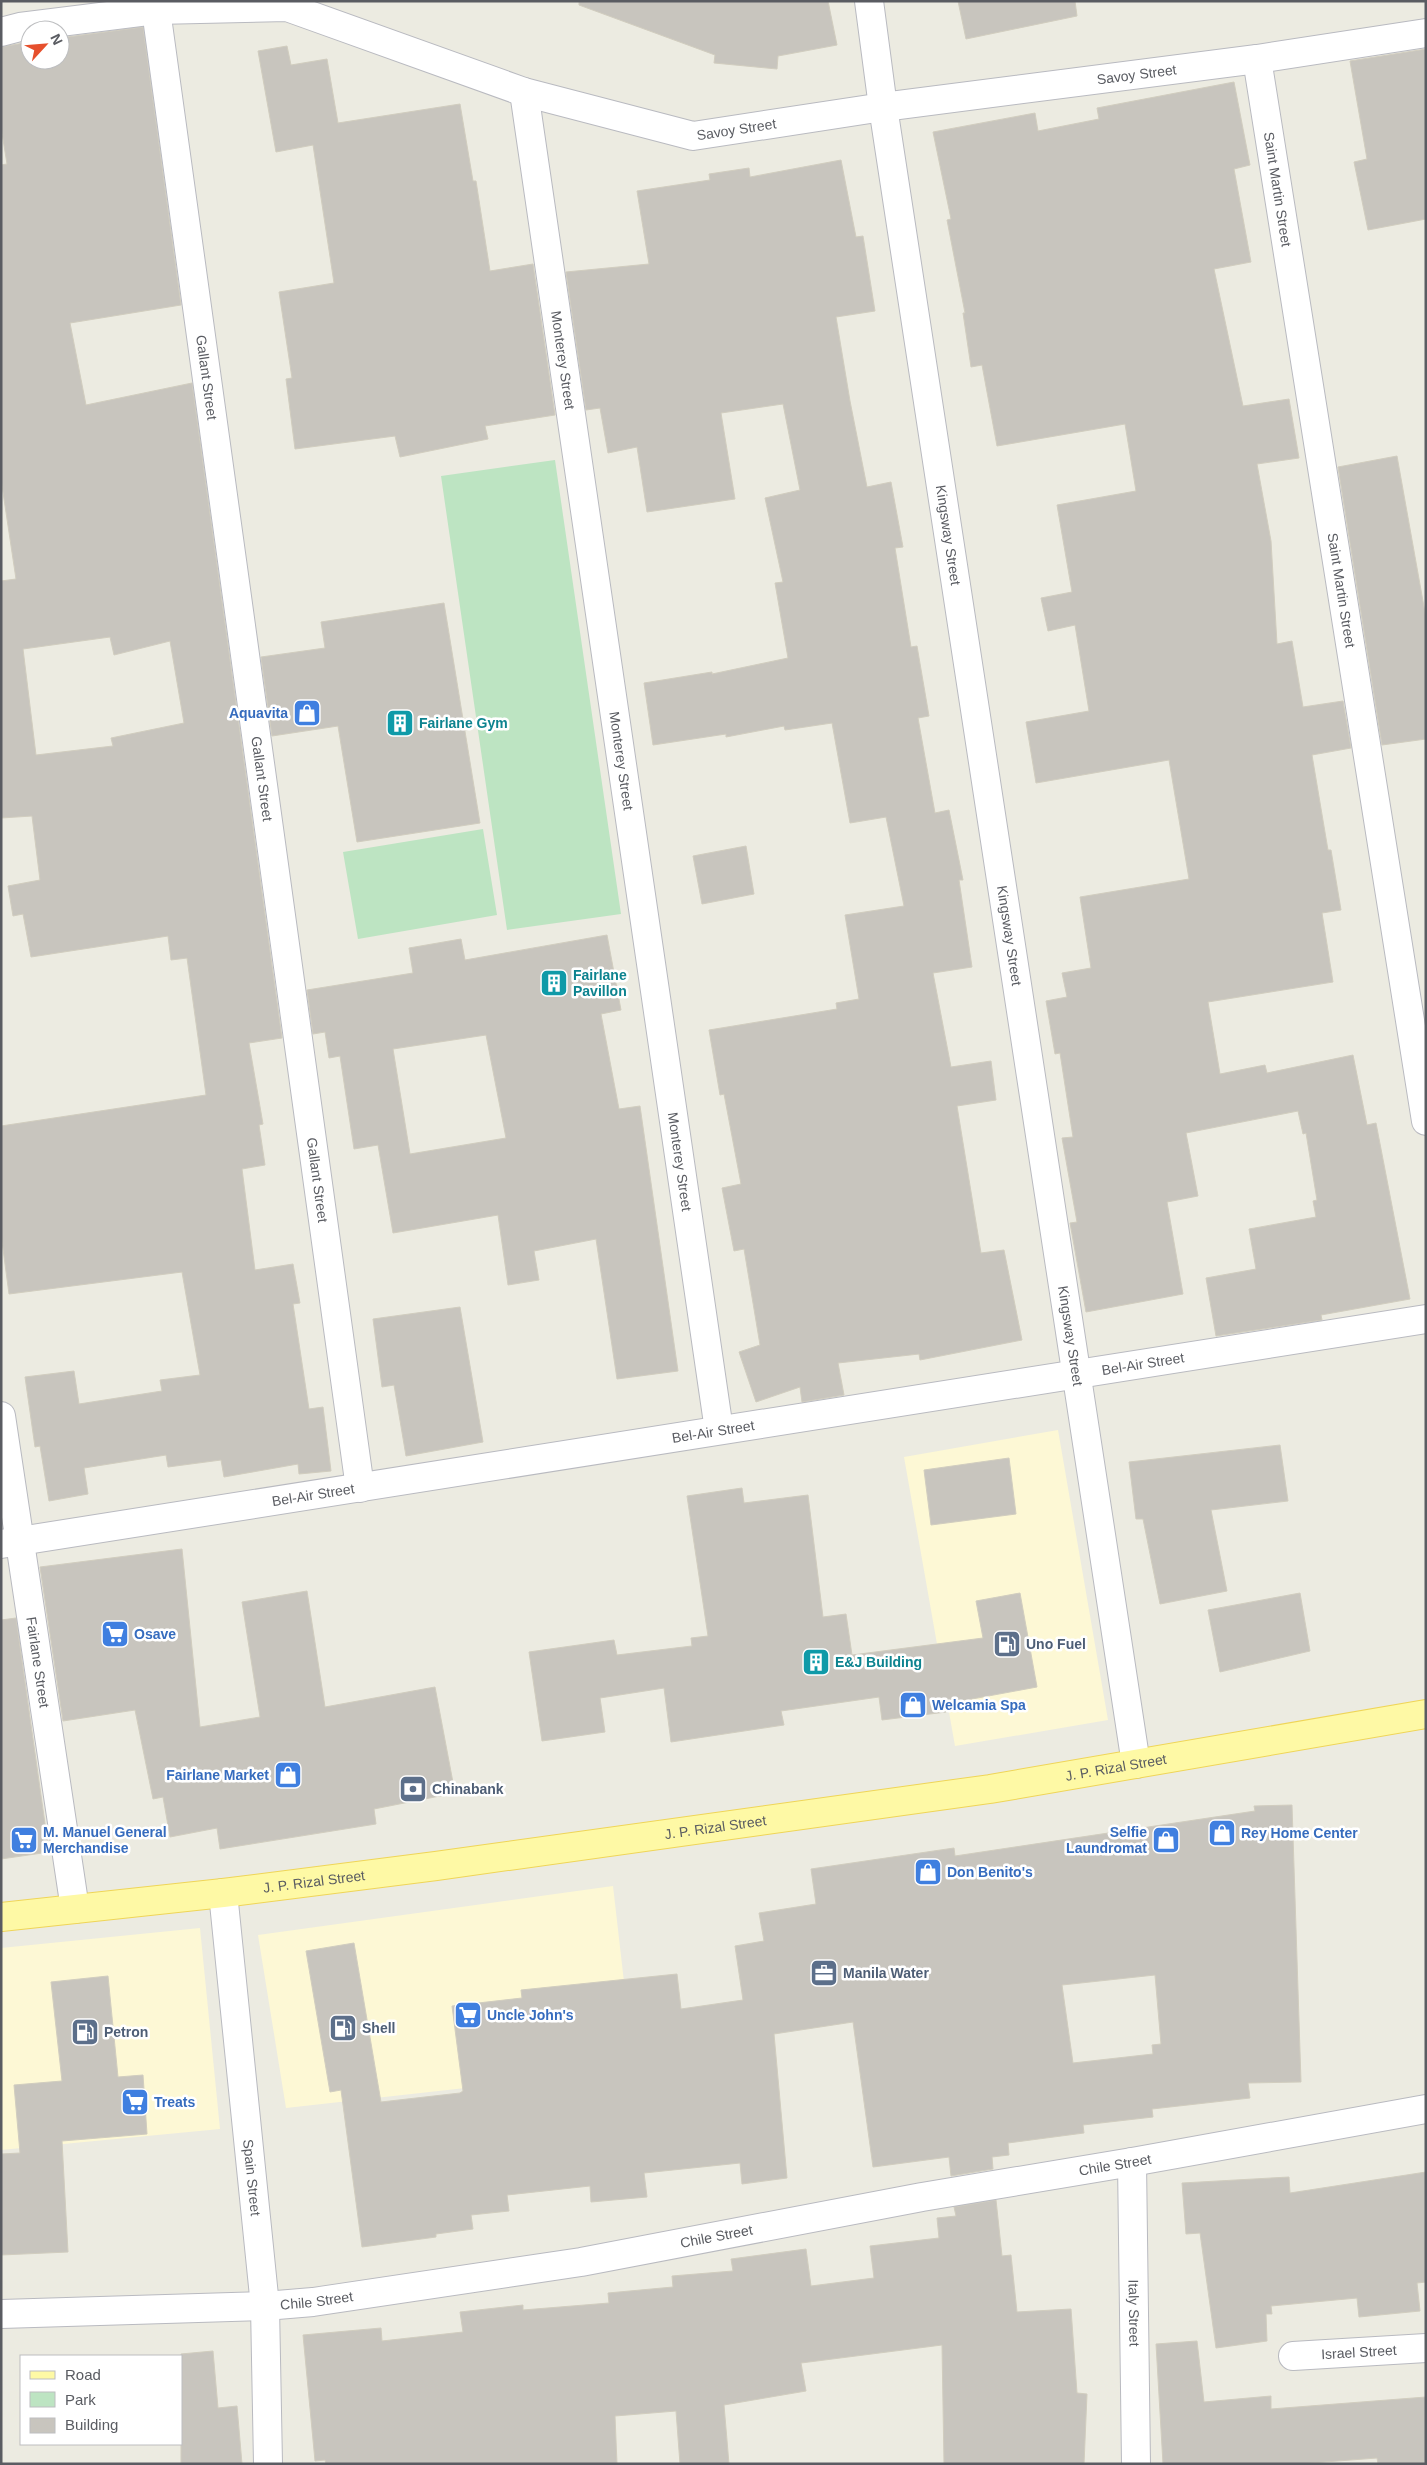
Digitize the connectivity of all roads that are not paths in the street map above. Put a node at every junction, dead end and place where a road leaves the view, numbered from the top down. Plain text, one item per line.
1 (869, 1) edge
2 (156, 10) junction
3 (1, 32) edge
4 (1426, 34) edge
5 (1257, 58) junction
6 (524, 92) junction
7 (883, 107) junction
8 (1426, 1121) edge
9 (1426, 1319) edge
10 (1077, 1374) junction
11 (1, 1416) edge
12 (718, 1430) junction
13 (360, 1488) junction
14 (10, 1542) edge
15 (1426, 1714) edge
16 (1136, 1764) junction
17 (223, 1893) junction
18 (75, 1909) junction
19 (1, 1917) edge
20 (1426, 2109) edge
21 (1132, 2162) junction
22 (265, 2306) junction
23 (1, 2314) edge
24 (1426, 2348) edge
25 (1293, 2356) dead end
26 (268, 2464) edge
27 (1136, 2464) edge

1 - 7 street, Kingsway Street
2 - 3 street, Savoy Street
2 - 6 street, Savoy Street
2 - 13 street, Gallant Street
4 - 5 street, Savoy Street
5 - 7 street, Savoy Street
5 - 8 street, Saint Martin Street
6 - 7 street, Savoy Street
6 - 12 street, Monterey Street
7 - 10 street, Kingsway Street
9 - 10 street, Bel-Air Street
10 - 12 street, Bel-Air Street
10 - 16 street, Kingsway Street
11 - 14 street, Fairlane Street
12 - 13 street, Bel-Air Street
13 - 14 street, Bel-Air Street
14 - 18 street, Fairlane Street
15 - 16 main road, J. P. Rizal Street
16 - 17 main road, J. P. Rizal Street
17 - 18 main road, J. P. Rizal Street
17 - 22 street, Spain Street
18 - 19 main road, J. P. Rizal Street
20 - 21 street, Chile Street
21 - 22 street, Chile Street
21 - 27 street, Italy Street
22 - 23 street, Chile Street
22 - 26 street, Spain Street
24 - 25 street, Israel Street

